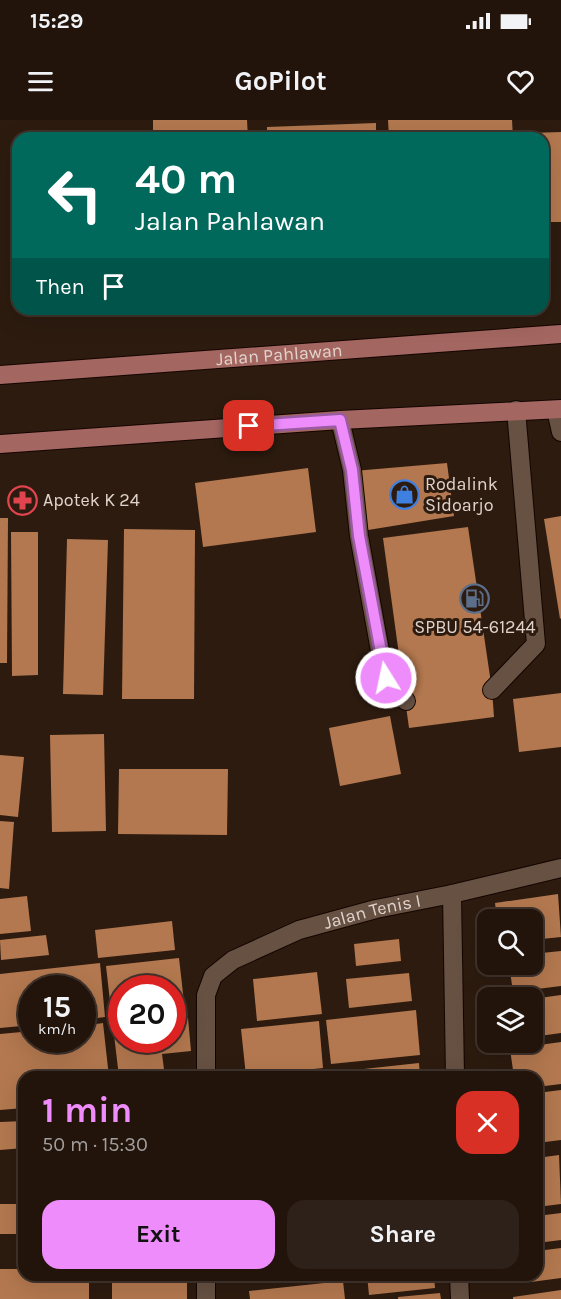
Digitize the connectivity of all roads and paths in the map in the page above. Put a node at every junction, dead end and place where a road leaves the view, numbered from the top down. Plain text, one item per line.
1 (561, 334) edge
2 (0, 375) edge
3 (558, 409) edge
4 (516, 410) junction
5 (340, 420) junction
6 (561, 432) edge
7 (0, 444) edge
8 (492, 690) dead end
9 (406, 701) dead end
10 (561, 868) edge
11 (452, 894) junction
12 (206, 1071) edge
13 (455, 1071) edge
14 (206, 1281) edge
15 (459, 1281) edge
16 (206, 1299) edge
17 (460, 1299) edge

1 - 2 main road, Jalan Pahlawan
3 - 4 main road
3 - 6 street
4 - 5 main road
4 - 8 street
5 - 7 main road
5 - 9 street
10 - 11 street, Jalan Tenis I
11 - 12 street, Jalan Tenis I
11 - 13 street
14 - 16 street
15 - 17 street

